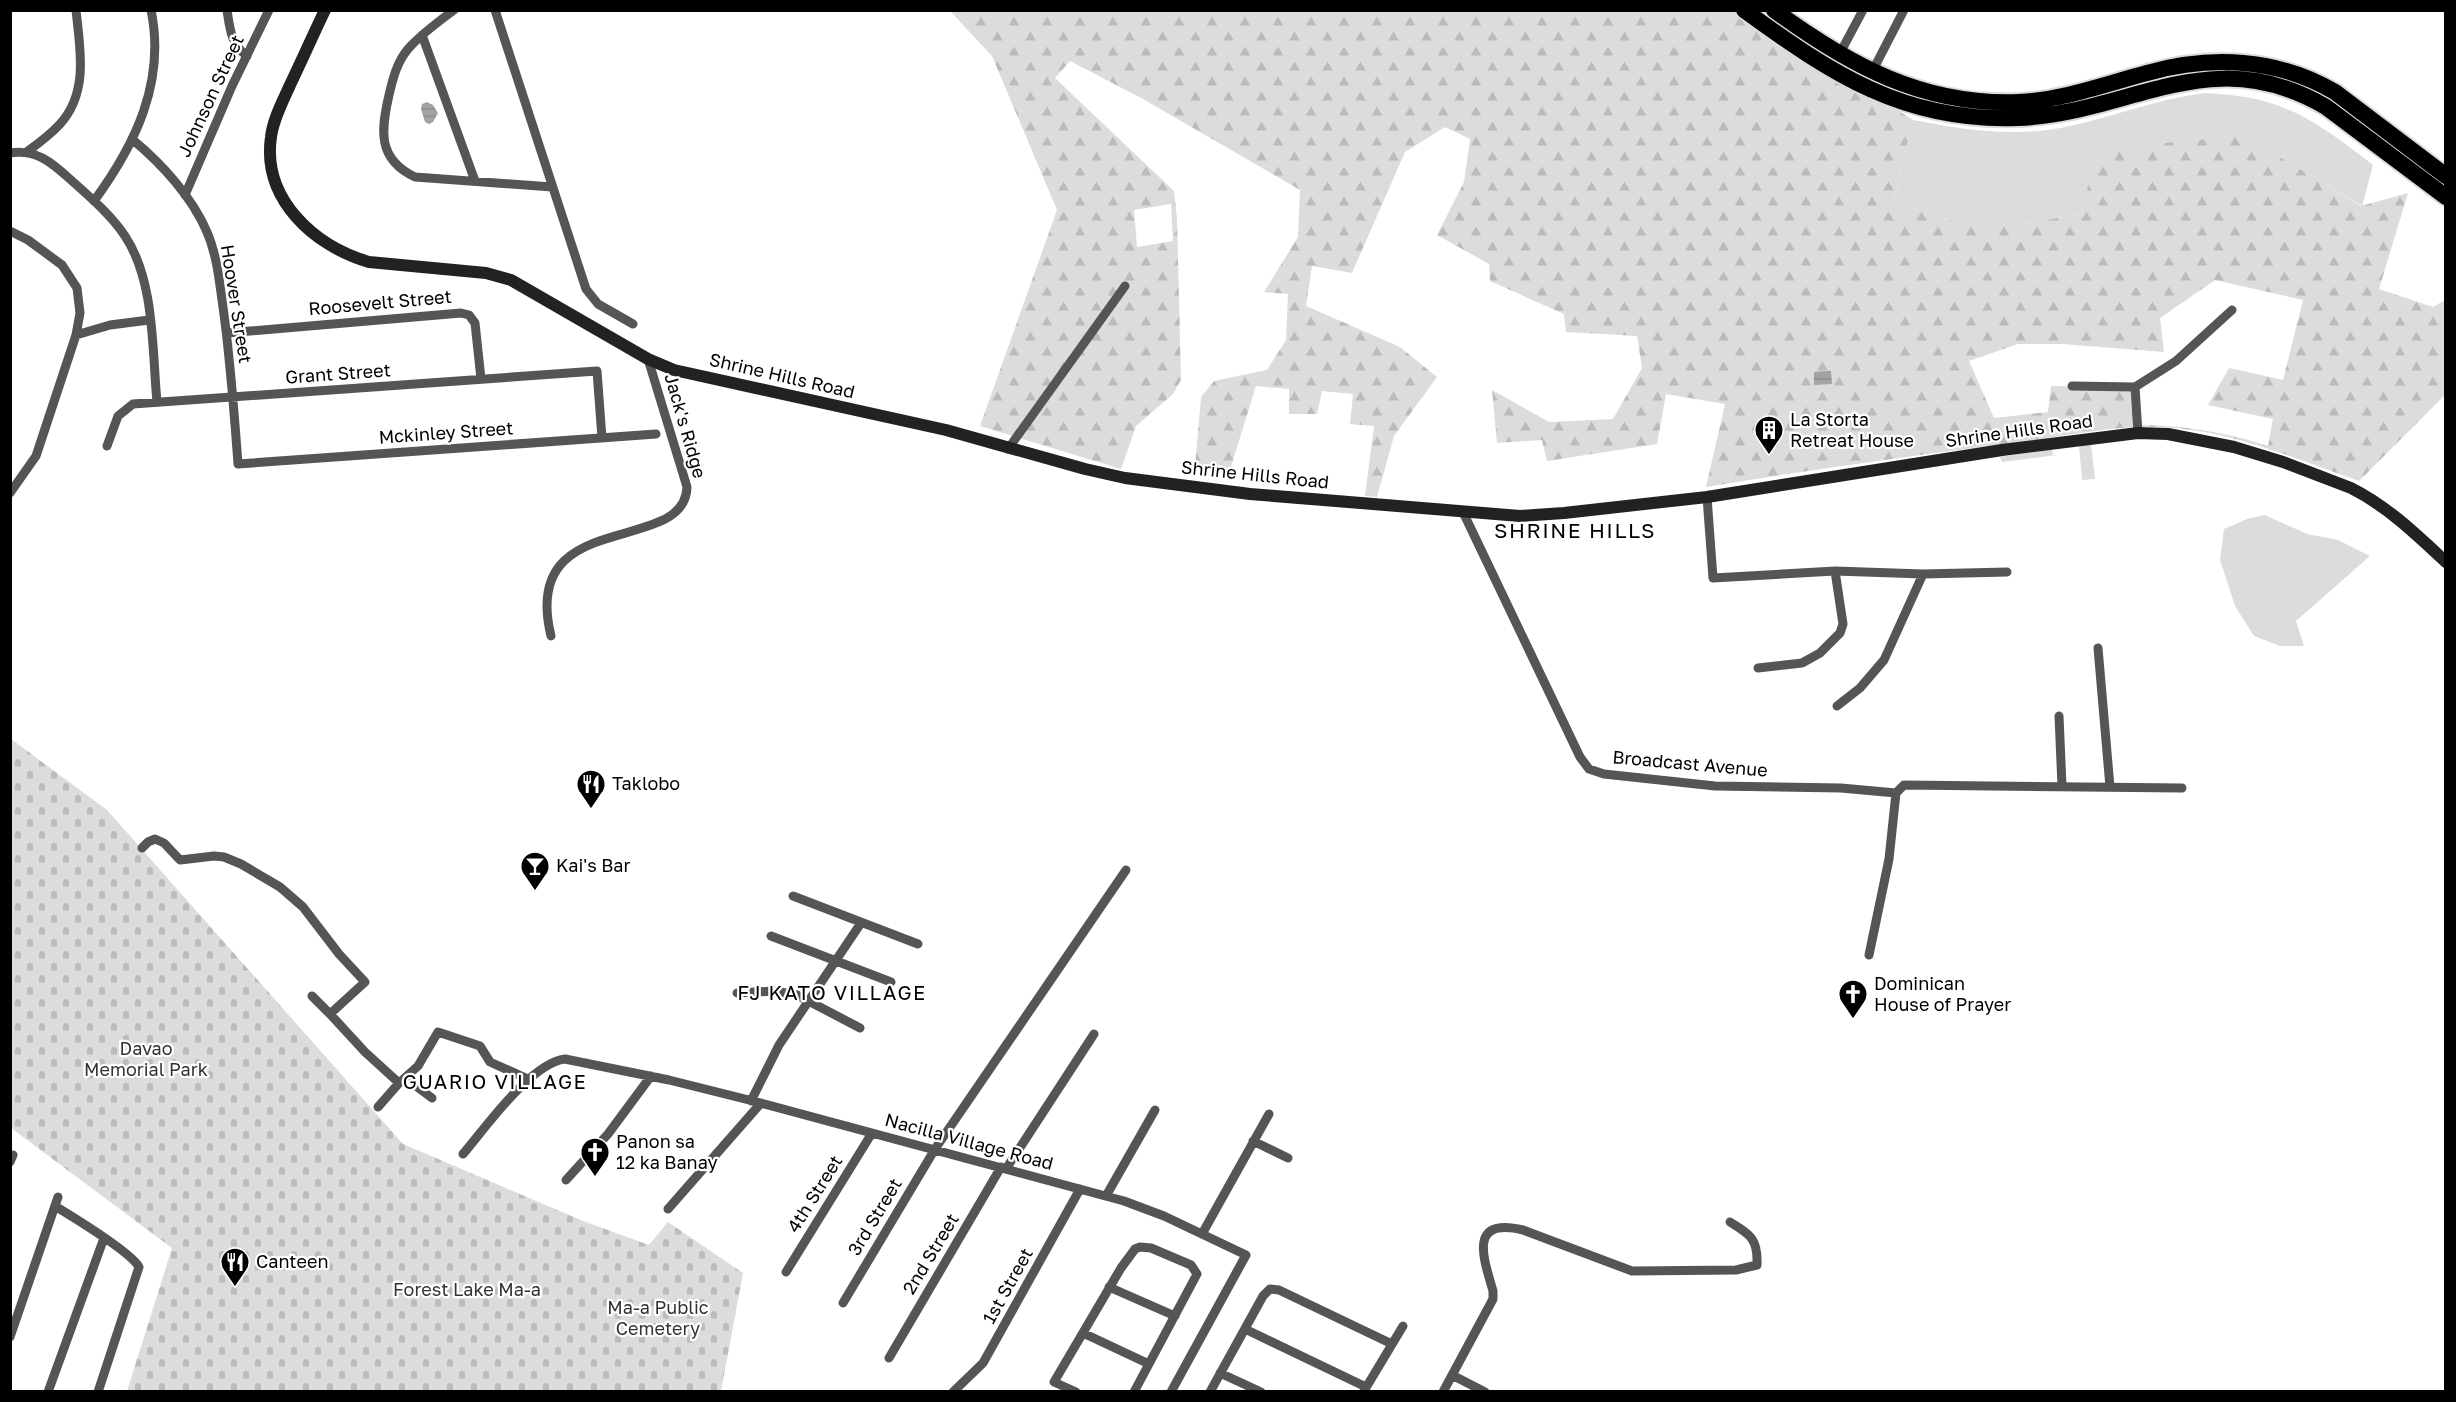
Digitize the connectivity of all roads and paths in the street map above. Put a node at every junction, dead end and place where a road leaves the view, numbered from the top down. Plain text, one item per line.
1 (76, 10) edge
2 (152, 10) edge
3 (227, 10) edge
4 (269, 10) edge
5 (325, 10) edge
6 (454, 10) edge
7 (495, 10) edge
8 (1744, 10) edge
9 (1774, 10) edge
10 (1863, 10) edge
11 (1904, 10) edge
12 (422, 34) junction
13 (247, 56) junction
14 (1835, 63) junction
15 (1868, 80) junction
16 (133, 140) junction
17 (28, 151) junction
18 (10, 153) edge
19 (2442, 167) edge
20 (475, 181) junction
21 (2424, 182) junction
22 (552, 187) junction
23 (185, 195) junction
24 (2445, 197) edge
25 (94, 201) junction
26 (10, 231) edge
27 (1125, 286) dead end
28 (2232, 310) dead end
29 (149, 320) junction
30 (633, 324) dead end
31 (227, 333) junction
32 (76, 335) junction
33 (648, 359) junction
34 (480, 379) junction
35 (2072, 386) dead end
36 (2135, 387) junction
37 (233, 398) junction
38 (157, 402) junction
39 (2138, 433) junction
40 (656, 434) dead end
41 (602, 438) junction
42 (107, 446) dead end
43 (1008, 448) junction
44 (238, 464) joint
45 (10, 493) edge
46 (1707, 496) junction
47 (1463, 512) junction
48 (2445, 562) edge
49 (1834, 571) junction
50 (2007, 572) dead end
51 (1923, 574) junction
52 (551, 636) dead end
53 (2098, 648) dead end
54 (1758, 668) dead end
55 (1837, 706) dead end
56 (2059, 716) dead end
57 (2062, 786) junction
58 (2110, 787) junction
59 (2182, 788) dead end
60 (1896, 793) junction
61 (142, 848) dead end
62 (1126, 870) dead end
63 (793, 896) dead end
64 (861, 923) junction
65 (771, 936) dead end
66 (918, 944) dead end
67 (1869, 955) dead end
68 (835, 961) junction
69 (891, 982) dead end
70 (737, 993) dead end
71 (312, 996) dead end
72 (808, 1000) junction
73 (330, 1014) junction
74 (860, 1028) dead end
75 (1094, 1034) dead end
76 (651, 1076) junction
77 (528, 1079) junction
78 (402, 1080) junction
79 (432, 1098) dead end
80 (756, 1102) junction
81 (378, 1107) dead end
82 (1155, 1110) dead end
83 (1269, 1114) dead end
84 (872, 1133) junction
85 (1253, 1141) junction
86 (935, 1149) junction
87 (463, 1154) dead end
88 (1287, 1158) dead end
89 (1003, 1168) junction
90 (566, 1180) dead end
91 (1080, 1189) junction
92 (1106, 1196) junction
93 (668, 1209) dead end
94 (1730, 1222) dead end
95 (1202, 1234) junction
96 (104, 1238) junction
97 (786, 1272) dead end
98 (1109, 1287) junction
99 (843, 1303) dead end
100 (1176, 1316) junction
101 (1403, 1326) dead end
102 (1245, 1329) junction
103 (1083, 1333) junction
104 (10, 1337) edge
105 (1392, 1344) junction
106 (889, 1358) dead end
107 (1149, 1364) junction
108 (1220, 1373) junction
109 (1452, 1375) junction
110 (1365, 1389) edge
111 (48, 1392) edge
112 (98, 1392) edge
113 (953, 1392) edge
114 (1076, 1392) edge
115 (1134, 1392) edge
116 (1171, 1392) edge
117 (1210, 1392) edge
118 (1262, 1392) edge
119 (1443, 1392) edge
120 (1485, 1392) edge

1 - 17 street
2 - 16 street
3 - 13 street
4 - 13 street, Johnson Street
5 - 33 street, Shrine Hills Road
6 - 12 street
7 - 22 street
8 - 14 highway
9 - 14 highway
10 - 14 street
11 - 15 street
12 - 20 street
12 - 20 street
13 - 23 street, Johnson Street
14 - 15 highway
15 - 19 highway
15 - 21 highway
16 - 23 street, Hoover Street
16 - 25 street
17 - 18 street
17 - 25 street
19 - 21 street
20 - 22 street
21 - 24 highway
22 - 30 street
23 - 31 street, Hoover Street
25 - 29 street
26 - 32 street
27 - 43 street
28 - 36 street
29 - 32 street
29 - 38 street
31 - 34 street, Roosevelt Street
31 - 37 street, Hoover Street
32 - 45 street
33 - 43 street, Shrine Hills Road
33 - 52 street, Jack's Ridge
34 - 37 street, Grant Street
34 - 41 street, Grant Street
35 - 36 street
36 - 39 street
37 - 38 street, Grant Street
37 - 44 street, Hoover Street
38 - 42 street, Grant Street
39 - 46 street, Shrine Hills Road
39 - 48 street, Shrine Hills Road
40 - 41 street, Mckinley Street
41 - 44 street, Mckinley Street
43 - 47 street, Shrine Hills Road
46 - 47 street, Shrine Hills Road
46 - 49 street
47 - 60 street, Broadcast Avenue
49 - 51 street
49 - 54 street
50 - 51 street
51 - 55 street
53 - 58 street
56 - 57 street
57 - 58 street
57 - 60 street
58 - 59 street
60 - 67 street
61 - 73 street
62 - 86 street, 3rd Street
63 - 64 street
64 - 66 street
64 - 68 street
65 - 68 street
68 - 69 street
68 - 72 street
70 - 72 street
71 - 73 street
72 - 74 street
72 - 80 street
73 - 78 street
75 - 89 street, 2nd Street
76 - 77 street, Nacilla Village Road
76 - 80 street, Nacilla Village Road
76 - 90 street
77 - 78 street
77 - 87 street, Nacilla Village Road
78 - 79 street
78 - 81 street
80 - 84 street, Nacilla Village Road
80 - 93 street
82 - 92 street
83 - 85 street
84 - 86 street, Nacilla Village Road
84 - 97 street, 4th Street
85 - 88 street
85 - 95 street
86 - 89 street, Nacilla Village Road
86 - 99 street, 3rd Street
89 - 91 street, Nacilla Village Road
89 - 106 street, 2nd Street
91 - 92 street, Nacilla Village Road
91 - 113 street, 1st Street
92 - 95 street, Nacilla Village Road
94 - 109 street
95 - 116 street, Nacilla Village Road
96 - 104 street
96 - 111 street
96 - 112 street
98 - 100 street
98 - 100 street
98 - 103 street
100 - 107 street
101 - 105 street
102 - 105 street
102 - 108 street
102 - 110 street
103 - 107 street
103 - 114 street
105 - 110 street
107 - 115 street
108 - 117 street
108 - 118 street
109 - 119 street
109 - 120 street

